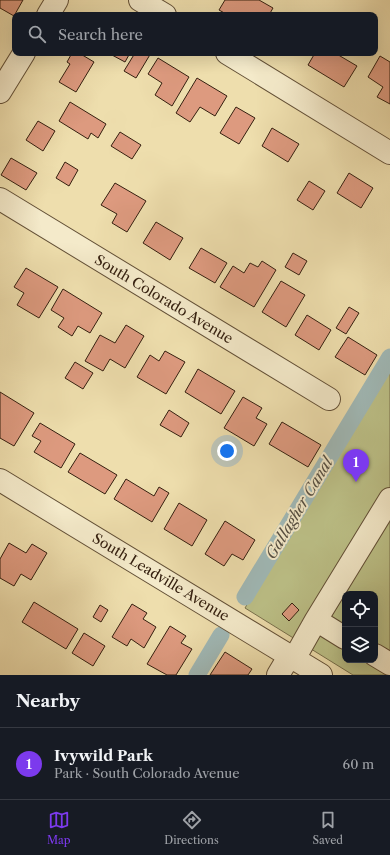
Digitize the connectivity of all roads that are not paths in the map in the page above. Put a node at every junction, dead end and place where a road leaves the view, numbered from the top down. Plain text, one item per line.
1 (57, 0) edge
2 (140, 0) edge
3 (50, 12) edge
4 (160, 12) edge
5 (22, 56) edge
6 (232, 56) edge
7 (0, 92) edge
8 (390, 153) edge
9 (0, 199) edge
10 (329, 399) dead end
11 (0, 480) edge
12 (390, 499) edge
13 (316, 620) junction
14 (342, 636) edge
15 (292, 657) junction
16 (378, 657) edge
17 (390, 664) edge
18 (278, 675) edge
19 (321, 675) edge

1 - 3 street
2 - 4 street
5 - 7 street
6 - 8 street
9 - 10 street, South Colorado Avenue
11 - 15 street, South Leadville Avenue
12 - 13 street
13 - 14 street
13 - 15 street
15 - 18 street
15 - 19 street, South Leadville Avenue
16 - 17 street

